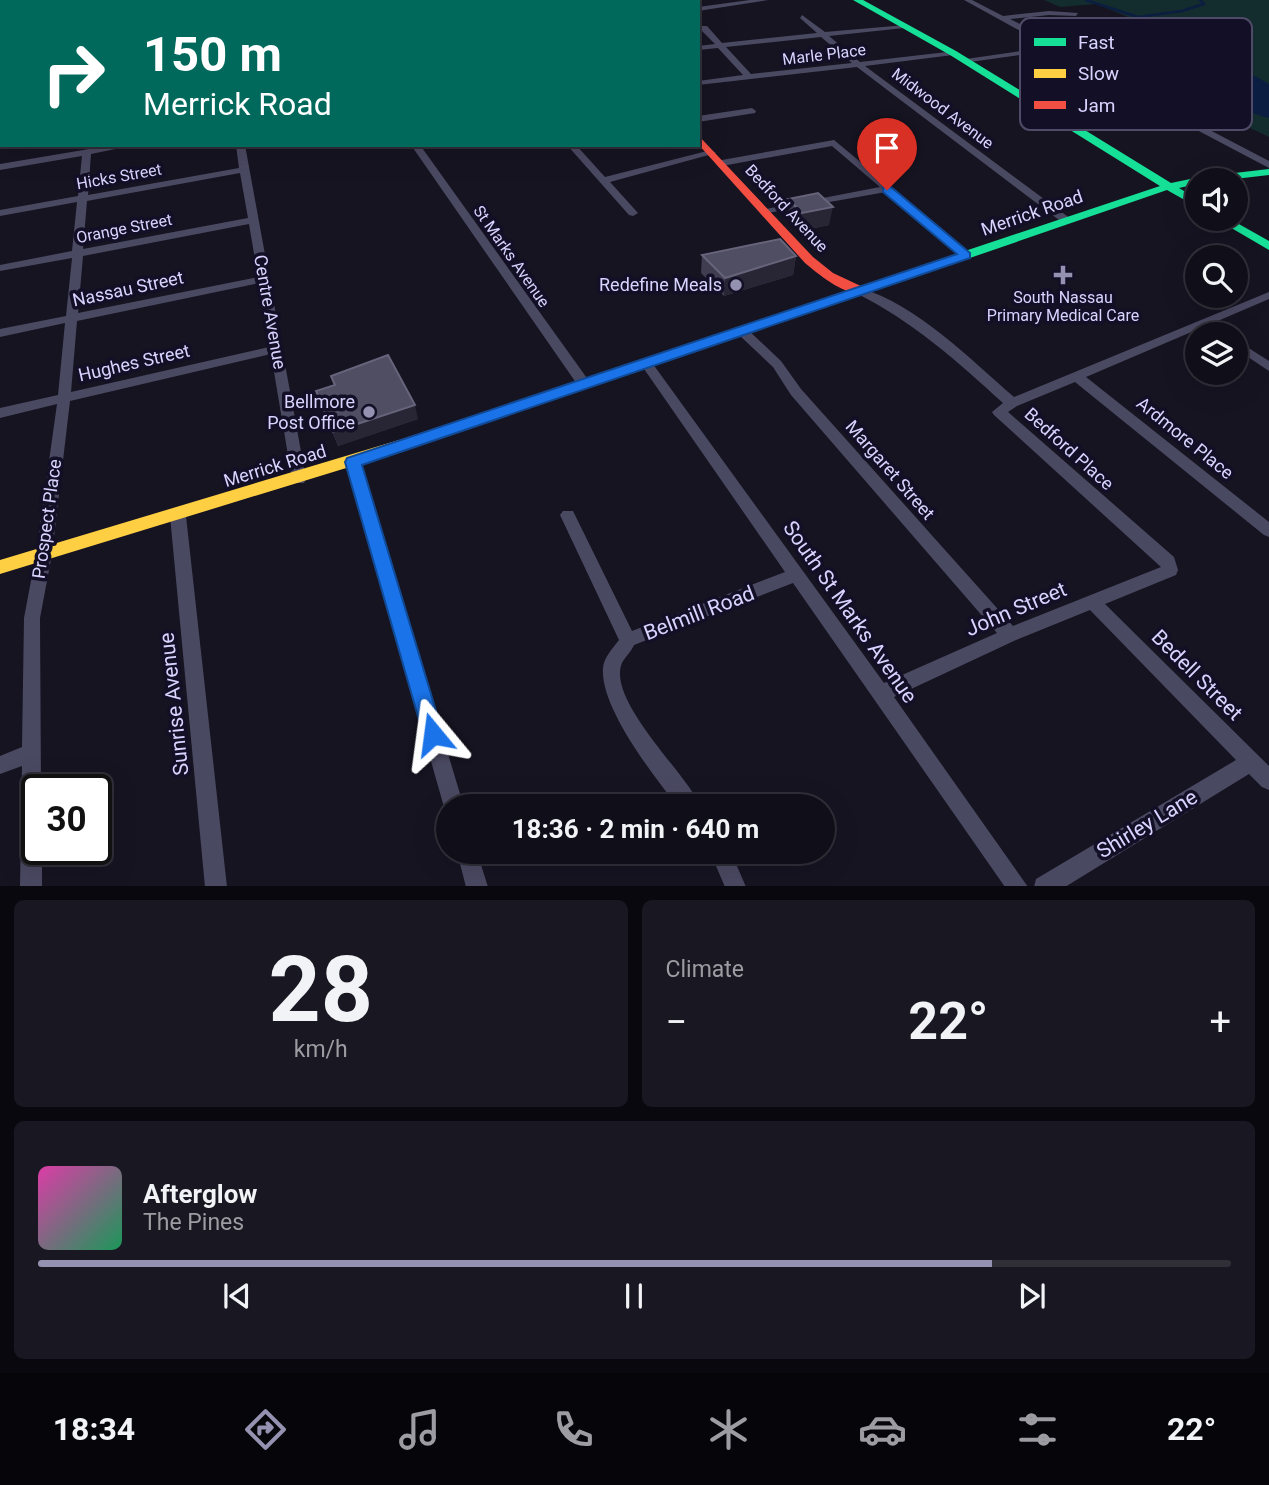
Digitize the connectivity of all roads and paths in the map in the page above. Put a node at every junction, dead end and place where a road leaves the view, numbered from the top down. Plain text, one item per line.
1 (765, 0) edge
2 (856, 0) edge
3 (967, 0) edge
4 (700, 9) edge
5 (1076, 14) dead end
6 (802, 17) dead end
7 (1003, 19) junction
8 (904, 26) junction
9 (704, 28) dead end
10 (1020, 28) edge
11 (823, 35) junction
12 (720, 46) junction
13 (700, 48) edge
14 (1020, 52) edge
15 (960, 57) junction
16 (858, 64) junction
17 (749, 77) junction
18 (700, 83) edge
19 (1020, 95) edge
20 (752, 111) dead end
21 (700, 119) edge
22 (1076, 130) edge
23 (1202, 130) edge
24 (700, 140) edge
25 (118, 147) edge
26 (240, 147) edge
27 (416, 147) edge
28 (573, 147) edge
29 (87, 152) junction
30 (717, 158) junction
31 (1269, 165) edge
32 (0, 167) edge
33 (244, 170) junction
34 (1269, 172) edge
35 (1248, 175) edge
36 (605, 180) junction
37 (1185, 184) edge
38 (1167, 187) junction
39 (887, 190) junction
40 (1185, 197) edge
41 (83, 198) junction
42 (766, 212) junction
43 (0, 213) edge
44 (633, 213) dead end
45 (253, 220) junction
46 (1067, 221) junction
47 (1243, 231) edge
48 (1269, 246) edge
49 (78, 253) junction
50 (966, 255) junction
51 (0, 268) edge
52 (264, 278) junction
53 (860, 291) junction
54 (1269, 295) edge
55 (72, 318) junction
56 (1204, 322) edge
57 (1185, 330) edge
58 (742, 331) junction
59 (0, 333) edge
60 (276, 349) junction
61 (1248, 352) edge
62 (646, 363) junction
63 (1269, 367) edge
64 (1076, 376) junction
65 (584, 384) junction
66 (64, 398) junction
67 (1012, 403) junction
68 (0, 413) edge
69 (353, 462) junction
70 (299, 479) junction
71 (568, 515) dead end
72 (178, 516) junction
73 (1269, 531) edge
74 (44, 554) junction
75 (0, 567) edge
76 (1170, 570) joint
77 (796, 575) junction
78 (1092, 601) junction
79 (1010, 635) junction
80 (628, 640) junction
81 (880, 694) junction
82 (31, 753) junction
83 (1251, 762) junction
84 (0, 765) edge
85 (1269, 780) edge
86 (450, 794) edge
87 (681, 794) edge
88 (470, 864) edge
89 (725, 864) edge
90 (31, 886) edge
91 (216, 886) edge
92 (477, 886) edge
93 (736, 886) edge
94 (1017, 886) edge
95 (1046, 886) edge

1 - 4 street
2 - 8 main road
3 - 7 street
5 - 7 street
6 - 11 street, Midwood Avenue
7 - 10 street
8 - 11 street
8 - 15 main road
9 - 12 street
11 - 12 street
11 - 16 street, Midwood Avenue
12 - 13 street
12 - 17 street
14 - 15 street, Marle Place
15 - 16 street, Marle Place
15 - 19 main road
16 - 17 street, Marle Place
16 - 46 street, Midwood Avenue
17 - 18 street, Marle Place
20 - 21 street
22 - 38 main road
23 - 31 street
24 - 30 main road, Bedford Avenue
25 - 29 street
26 - 33 street, Centre Avenue
27 - 65 street, St Marks Avenue
28 - 36 street
29 - 32 street
29 - 41 street, Prospect Place
30 - 36 street
30 - 39 street
30 - 42 main road, Bedford Avenue
33 - 41 street, Hicks Street
33 - 45 street, Centre Avenue
34 - 35 main road, Merrick Road
36 - 44 street
37 - 38 main road, Merrick Road
38 - 40 main road
38 - 46 main road, Merrick Road
39 - 42 street
39 - 50 street
41 - 43 street, Hicks Street
41 - 49 street, Prospect Place
42 - 53 main road, Bedford Avenue
45 - 49 street, Orange Street
45 - 52 street, Centre Avenue
46 - 50 main road, Merrick Road
47 - 48 main road
49 - 51 street, Orange Street
49 - 55 street, Prospect Place
50 - 53 main road, Merrick Road
52 - 55 street, Nassau Street
52 - 60 street, Centre Avenue
53 - 58 main road, Merrick Road
53 - 67 street, Bedford Place
54 - 56 street
55 - 59 street, Nassau Street
55 - 66 street, Prospect Place
57 - 64 street
58 - 62 main road, Merrick Road
58 - 79 street, Margaret Street
60 - 66 street, Hughes Street
60 - 70 street, Centre Avenue
61 - 63 street
62 - 65 main road, Merrick Road
62 - 77 street, South St Marks Avenue
64 - 67 street
64 - 73 street, Ardmore Place
65 - 69 main road, Merrick Road
66 - 68 street, Hughes Street
66 - 74 street, Prospect Place
67 - 76 street, Bedford Place
69 - 70 main road, Merrick Road
69 - 86 street
70 - 72 main road, Merrick Road
71 - 80 street
72 - 74 main road, Merrick Road
72 - 91 street, Sunrise Avenue
74 - 75 main road, Merrick Road
74 - 82 street, Prospect Place
76 - 78 street, John Street
77 - 80 street, Belmill Road
77 - 81 street, South St Marks Avenue
78 - 79 street, John Street
78 - 83 street, Bedell Street
79 - 81 street, John Street
80 - 87 street, Belmill Road
81 - 94 street, South St Marks Avenue
82 - 84 street
82 - 90 street, Prospect Place
83 - 85 street, Bedell Street
83 - 95 street, Shirley Lane
88 - 92 street
89 - 93 street

